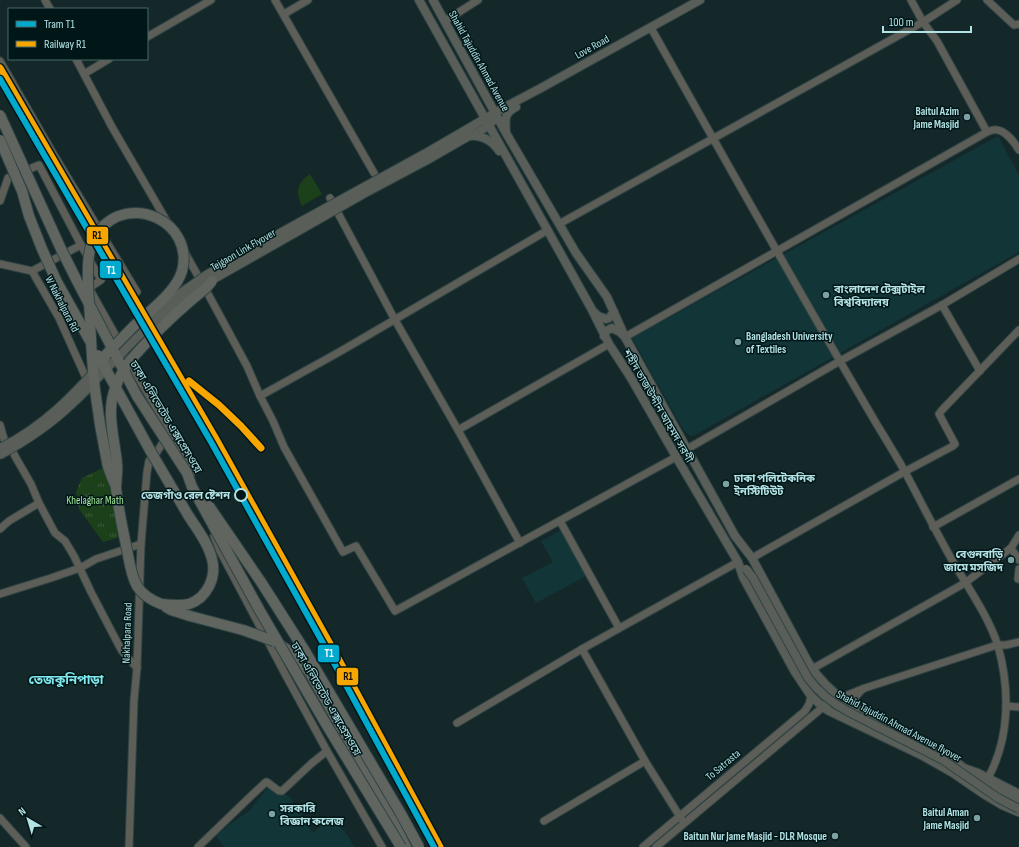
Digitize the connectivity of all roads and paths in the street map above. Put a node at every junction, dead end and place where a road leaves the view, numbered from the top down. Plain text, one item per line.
1 (211, 0) edge
2 (275, 0) edge
3 (308, 0) edge
4 (419, 0) edge
5 (433, 0) edge
6 (478, 0) edge
7 (700, 0) edge
8 (911, 0) edge
9 (957, 0) edge
10 (986, 0) edge
11 (284, 14) junction
12 (444, 21) junction
13 (923, 22) junction
14 (1019, 24) edge
15 (651, 28) junction
16 (148, 36) edge
17 (453, 36) junction
18 (442, 42) junction
19 (77, 60) edge
20 (108, 60) edge
21 (0, 61) edge
22 (84, 74) junction
23 (553, 82) junction
24 (479, 108) junction
25 (495, 113) junction
26 (0, 115) edge
27 (487, 122) junction
28 (987, 132) junction
29 (468, 133) junction
30 (506, 133) junction
31 (713, 138) junction
32 (0, 140) edge
33 (1019, 150) edge
34 (428, 156) junction
35 (374, 173) dead end
36 (517, 174) junction
37 (330, 198) dead end
38 (0, 201) edge
39 (559, 224) junction
40 (548, 230) junction
41 (81, 245) junction
42 (777, 251) junction
43 (1019, 259) edge
44 (0, 264) edge
45 (32, 271) junction
46 (212, 281) junction
47 (137, 292) dead end
48 (942, 305) junction
49 (591, 308) junction
50 (614, 312) junction
51 (395, 320) junction
52 (1019, 330) edge
53 (604, 336) junction
54 (625, 337) junction
55 (609, 344) junction
56 (121, 349) junction
57 (840, 361) junction
58 (980, 371) junction
59 (88, 378) junction
60 (260, 396) junction
61 (0, 425) edge
62 (168, 426) junction
63 (458, 430) junction
64 (10, 446) junction
65 (0, 448) edge
66 (687, 449) junction
67 (0, 455) edge
68 (676, 458) junction
69 (904, 472) junction
70 (187, 473) junction
71 (1019, 479) edge
72 (116, 487) junction
73 (39, 503) junction
74 (560, 521) junction
75 (933, 527) junction
76 (0, 529) edge
77 (1019, 534) edge
78 (520, 542) junction
79 (141, 544) junction
80 (1011, 548) junction
81 (752, 558) junction
82 (1019, 560) edge
83 (738, 562) junction
84 (80, 568) junction
85 (1019, 569) edge
86 (1019, 579) edge
87 (966, 583) junction
88 (0, 594) edge
89 (161, 604) junction
90 (619, 628) junction
91 (1016, 643) edge
92 (998, 645) junction
93 (582, 649) junction
94 (1002, 661) junction
95 (137, 668) junction
96 (815, 672) junction
97 (828, 688) junction
98 (865, 688) junction
99 (811, 696) junction
100 (840, 698) junction
101 (848, 705) junction
102 (1006, 706) junction
103 (823, 707) junction
104 (1019, 707) edge
105 (861, 713) junction
106 (840, 716) junction
107 (457, 723) dead end
108 (327, 751) junction
109 (645, 762) junction
110 (965, 768) junction
111 (988, 778) junction
112 (1019, 794) edge
113 (1019, 801) edge
114 (1019, 809) edge
115 (1019, 813) edge
116 (679, 816) junction
117 (0, 818) edge
118 (544, 821) dead end
119 (684, 823) junction
120 (26, 847) edge
121 (129, 847) edge
122 (198, 847) edge
123 (382, 847) edge
124 (401, 847) edge
125 (406, 847) edge
126 (419, 847) edge
127 (643, 847) edge
128 (656, 847) edge

1 - 16 street
2 - 11 street
3 - 11 street
4 - 18 main road, শহীদ তাজউদ্দীন আহমদ সরণী
5 - 12 main road, Shahid Tajuddin Ahmad Avenue
6 - 12 street
7 - 15 main road, Love Road
8 - 13 street
9 - 13 street
10 - 14 street
11 - 35 street
12 - 17 main road, Shahid Tajuddin Ahmad Avenue
13 - 28 street
13 - 31 street
15 - 23 main road, Love Road
15 - 31 street
17 - 18 main road
17 - 25 main road, Shahid Tajuddin Ahmad Avenue
18 - 24 main road, শহীদ তাজউদ্দীন আহমদ সরণী
19 - 22 street
20 - 22 street
21 - 47 street
22 - 60 street
23 - 25 main road, Love Road
23 - 30 main road
24 - 27 main road, শহীদ তাজউদ্দীন আহমদ সরণী
24 - 29 main road
25 - 27 main road
25 - 30 main road, Shahid Tajuddin Ahmad Avenue
26 - 70 highway, ঢাকা এলিভেটেড এক্সপ্রেসওয়ে, bridge
27 - 29 main road, Tejgaon Link Flyover
27 - 36 main road, শহীদ তাজউদ্দীন আহমদ সরণী
28 - 33 street
28 - 42 street
29 - 34 main road, Tejgaon Link Flyover
29 - 36 main road
30 - 39 main road, শহীদ তাজউদ্দীন আহমদ সরণী
31 - 39 street
31 - 42 street
32 - 89 highway, bridge
34 - 46 main road, Tejgaon Link Flyover, bridge
34 - 59 main road, Tejgaon Link Flyover, bridge
36 - 40 main road, শহীদ তাজউদ্দীন আহমদ সরণী
37 - 51 street
38 - 41 street
39 - 50 main road, শহীদ তাজউদ্দীন আহমদ সরণী
40 - 49 main road, শহীদ তাজউদ্দীন আহমদ সরণী
40 - 51 street
41 - 45 street
41 - 56 street
42 - 54 street
42 - 57 street
43 - 48 street
44 - 45 street, W Nakhalpara Rd
45 - 59 street, W Nakhalpara Rd
46 - 67 main road, Tejgaon Link Flyover, bridge
46 - 72 highway, bridge
48 - 57 street
48 - 58 street
49 - 50 main road
49 - 53 main road, শহীদ তাজউদ্দীন আহমদ সরণী
50 - 54 main road, শহীদ তাজউদ্দীন আহমদ সরণী
51 - 60 street
51 - 63 street
52 - 58 street
53 - 54 main road
53 - 55 main road, শহীদ তাজউদ্দীন আহমদ সরণী
54 - 66 main road, শহীদ তাজউদ্দীন আহমদ সরণী
55 - 63 street
55 - 68 main road, শহীদ তাজউদ্দীন আহমদ সরণী
56 - 62 street
56 - 64 street
57 - 66 street
57 - 69 street
58 - 69 street
59 - 65 main road, Tejgaon Link Flyover, bridge
59 - 72 highway, bridge
60 - 78 street
61 - 64 street
62 - 79 street, Nakhalpara Road
62 - 108 street
63 - 78 street
64 - 73 street
66 - 81 main road, শহীদ তাজউদ্দীন আহমদ সরণী
68 - 74 street
68 - 83 main road, শহীদ তাজউদ্দীন আহমদ সরণী
69 - 75 street
69 - 81 street
70 - 124 highway, ঢাকা এলিভেটেড এক্সপ্রেসওয়ে, bridge
70 - 126 highway, bridge
71 - 75 street
72 - 89 highway, bridge
73 - 76 street
73 - 84 street
74 - 78 street
74 - 90 street
75 - 87 street
77 - 80 street
79 - 84 street
79 - 95 street, Nakhalpara Road
80 - 82 street
80 - 87 street
81 - 96 main road, শহীদ তাজউদ্দীন আহমদ সরণী
83 - 90 street
83 - 99 main road, শহীদ তাজউদ্দীন আহমদ সরণী
83 - 114 main road, Shahid Tajuddin Ahmad Avenue flyover, bridge
84 - 88 street
84 - 95 street
85 - 86 street
87 - 92 street
87 - 96 street
89 - 125 highway, bridge
90 - 93 street
91 - 92 street
91 - 94 street
92 - 94 street
92 - 98 street
93 - 107 street
93 - 109 street
94 - 102 street
95 - 121 street, Nakhalpara Road
96 - 97 main road, শহীদ তাজউদ্দীন আহমদ সরণী
96 - 99 main road
97 - 100 main road, শহীদ তাজউদ্দীন আহমদ সরণী
97 - 103 main road
98 - 100 street
98 - 105 street
99 - 103 main road, শহীদ তাজউদ্দীন আহমদ সরণী
99 - 116 street, To Satrasta
100 - 101 main road
100 - 103 main road
101 - 105 main road
101 - 106 main road
102 - 104 street
102 - 111 street
103 - 106 main road
103 - 119 street
105 - 110 main road
106 - 115 main road
108 - 122 street
108 - 123 street
109 - 116 street
109 - 118 street
110 - 111 main road
110 - 113 main road, Shahid Tajuddin Ahmad Avenue flyover
111 - 112 main road
116 - 119 street
116 - 127 street, To Satrasta
117 - 120 street
119 - 128 street

